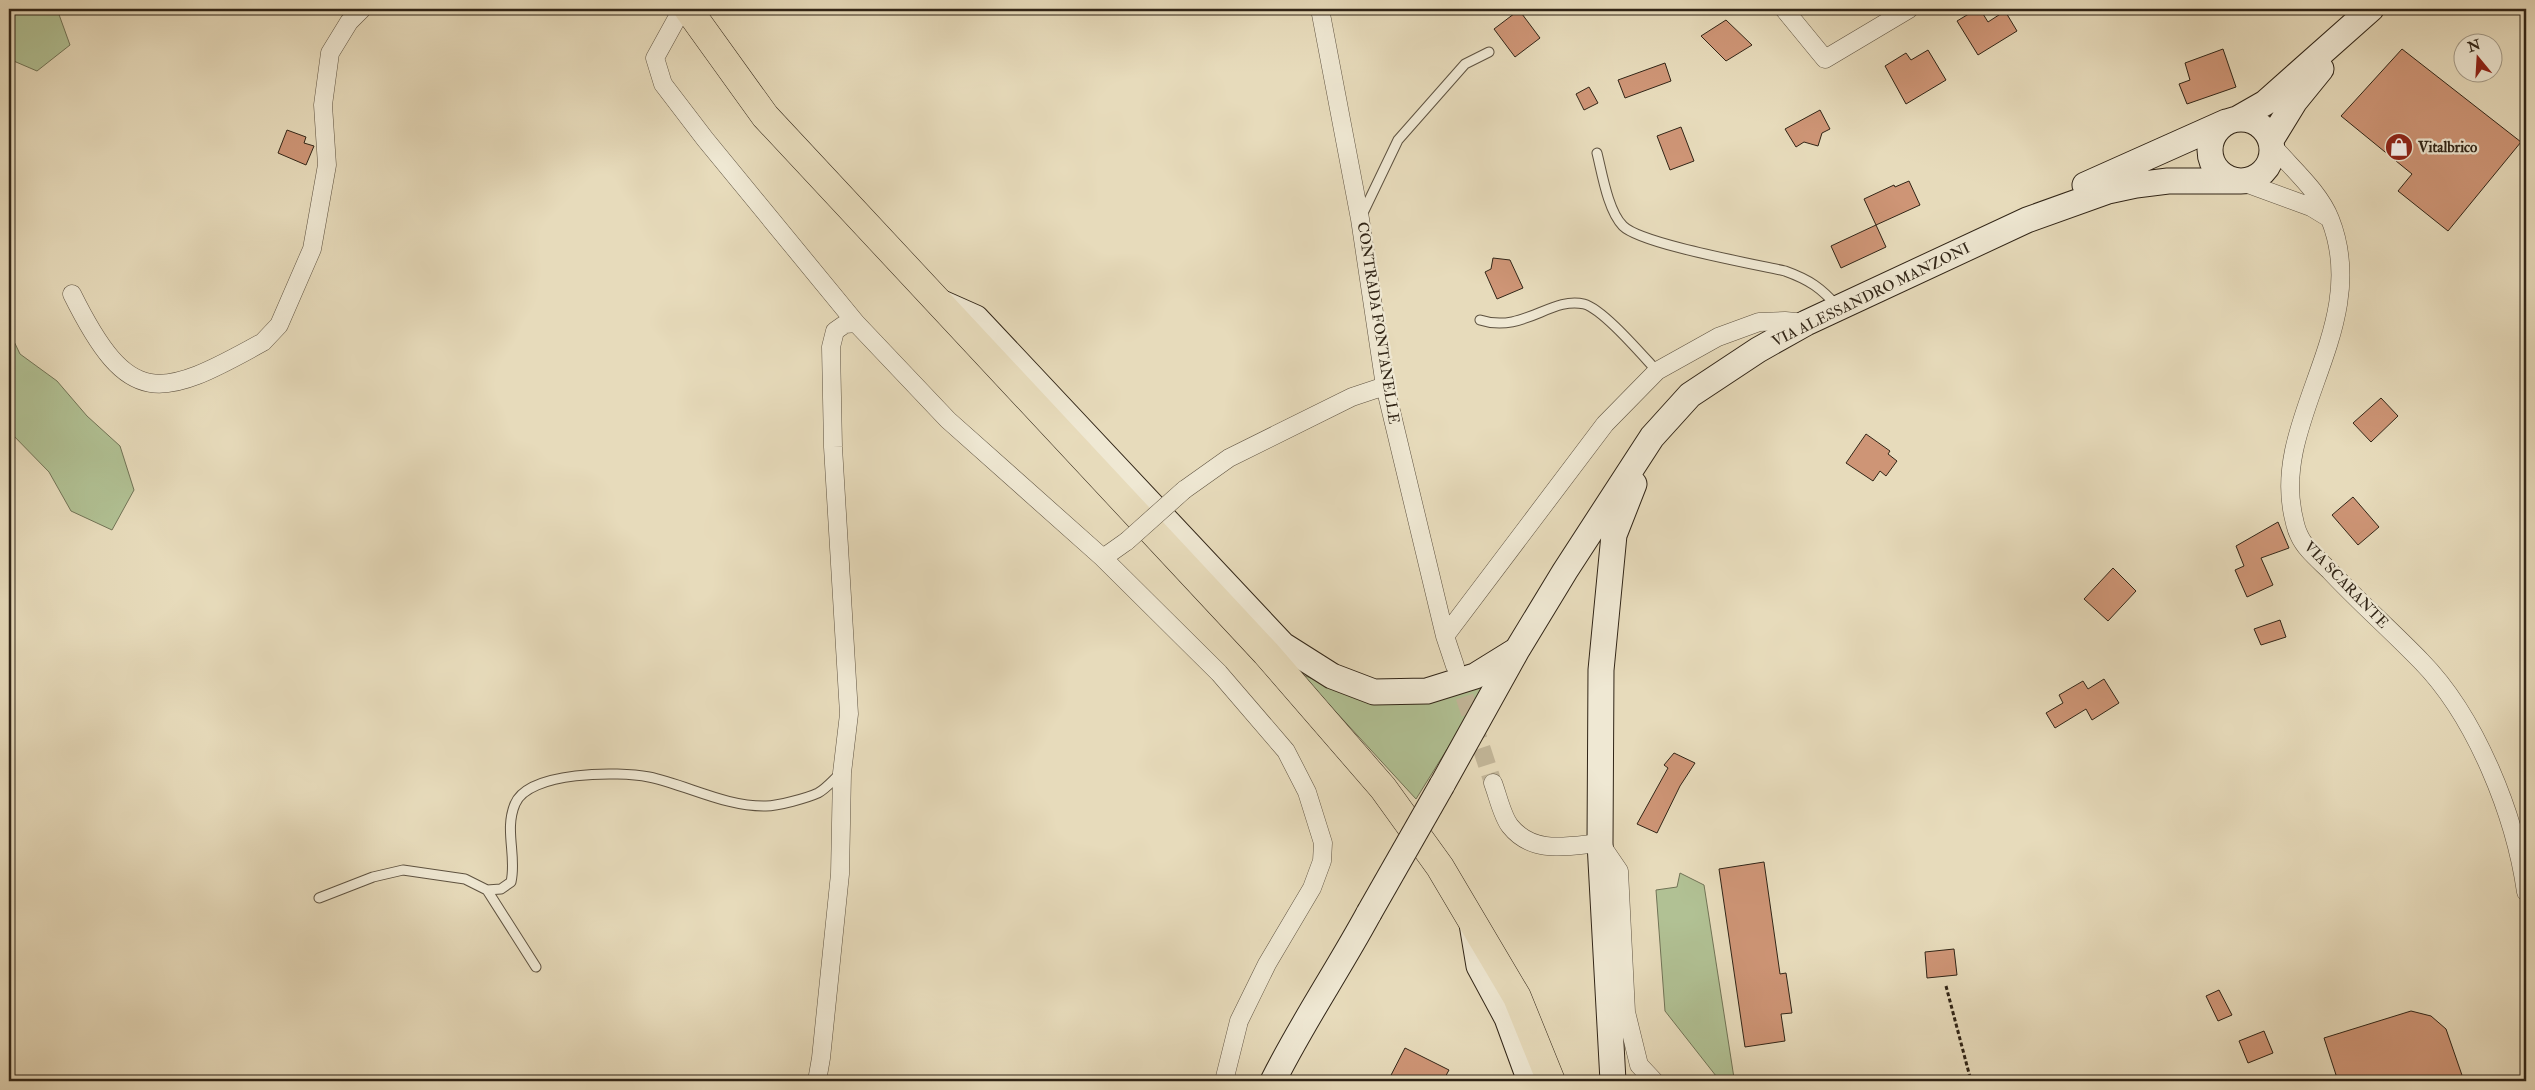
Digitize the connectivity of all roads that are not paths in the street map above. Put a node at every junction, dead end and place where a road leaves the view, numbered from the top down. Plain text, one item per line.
1 (362, 9) edge
2 (682, 9) edge
3 (688, 9) edge
4 (1320, 9) edge
5 (1784, 9) edge
6 (1909, 9) edge
7 (2371, 9) edge
8 (2348, 30) junction
9 (1489, 52) dead end
10 (2231, 121) junction
11 (2272, 142) junction
12 (1597, 153) dead end
13 (2237, 181) junction
14 (1360, 219) junction
15 (2330, 219) junction
16 (2028, 220) junction
17 (72, 294) dead end
18 (940, 302) junction
19 (1838, 308) junction
20 (1480, 320) dead end
21 (856, 323) junction
22 (1806, 323) junction
23 (1657, 371) junction
24 (1385, 386) junction
25 (1652, 437) junction
26 (1103, 558) junction
27 (1445, 636) junction
28 (1517, 650) junction
29 (1455, 666) tunnel mouth
30 (842, 773) junction
31 (1493, 783) tunnel mouth
32 (1600, 843) junction
33 (487, 890) junction
34 (2526, 892) edge
35 (319, 898) dead end
36 (1471, 919) junction
37 (536, 967) dead end
38 (817, 1081) edge
39 (1224, 1081) edge
40 (1273, 1081) edge
41 (1530, 1081) edge
42 (1551, 1081) edge
43 (1612, 1081) edge
44 (1654, 1081) edge

1 - 17 street
2 - 21 street
3 - 18 main road
4 - 14 street, CONTRADA FONTANELLE
5 - 6 street
7 - 8 main road, VIA ALESSANDRO MANZONI
8 - 10 main road, VIA ALESSANDRO MANZONI
8 - 11 main road, VIA ALESSANDRO MANZONI
9 - 14 lane
10 - 11 main road
10 - 13 main road
10 - 16 main road, VIA ALESSANDRO MANZONI
11 - 13 main road
11 - 15 street, VIA SCARANTE
12 - 19 lane
13 - 15 street
13 - 16 main road, VIA ALESSANDRO MANZONI
14 - 24 street, CONTRADA FONTANELLE
15 - 34 street, VIA SCARANTE
16 - 19 main road, VIA ALESSANDRO MANZONI
18 - 28 main road
18 - 36 main road
19 - 22 main road, VIA ALESSANDRO MANZONI
20 - 23 lane
21 - 26 street
21 - 30 street
22 - 23 street
22 - 25 main road, VIA ALESSANDRO MANZONI
23 - 27 street
24 - 26 street, bridge
24 - 27 street, CONTRADA FONTANELLE
25 - 28 main road
25 - 32 main road
26 - 39 street
27 - 29 street, CONTRADA FONTANELLE
28 - 40 main road, bridge
30 - 33 lane
30 - 38 street
31 - 32 street
32 - 43 main road
32 - 44 street
33 - 35 lane
33 - 37 lane
36 - 41 main road
36 - 42 main road

